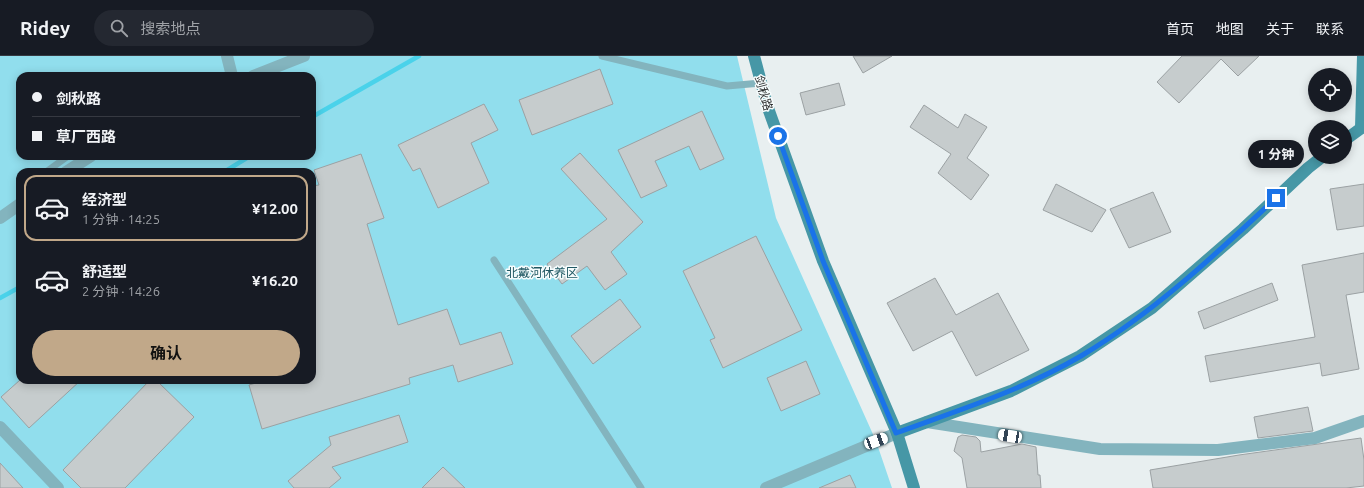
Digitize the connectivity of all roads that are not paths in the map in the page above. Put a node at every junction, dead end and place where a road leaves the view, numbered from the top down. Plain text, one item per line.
1 (227, 56) edge
2 (304, 56) edge
3 (602, 56) edge
4 (754, 56) edge
5 (1363, 56) edge
6 (231, 72) edge
7 (263, 72) edge
8 (761, 83) junction
9 (1363, 127) edge
10 (1352, 135) edge
11 (62, 160) edge
12 (85, 160) edge
13 (1313, 164) edge
14 (52, 168) edge
15 (72, 168) edge
16 (16, 207) edge
17 (0, 218) edge
18 (494, 260) dead end
19 (1364, 421) edge
20 (926, 422) junction
21 (0, 427) edge
22 (896, 433) junction
23 (58, 488) edge
24 (640, 488) edge
25 (766, 488) edge
26 (914, 488) edge

1 - 6 street
2 - 7 street
3 - 8 lane
4 - 8 main road, 剑秋路
5 - 9 main road
8 - 22 main road, 剑秋路
9 - 10 main road
11 - 14 lane
12 - 15 street
13 - 20 main road
16 - 17 street
18 - 24 lane
19 - 20 street
20 - 22 main road
21 - 23 street
22 - 25 street
22 - 26 main road, 剑秋路

